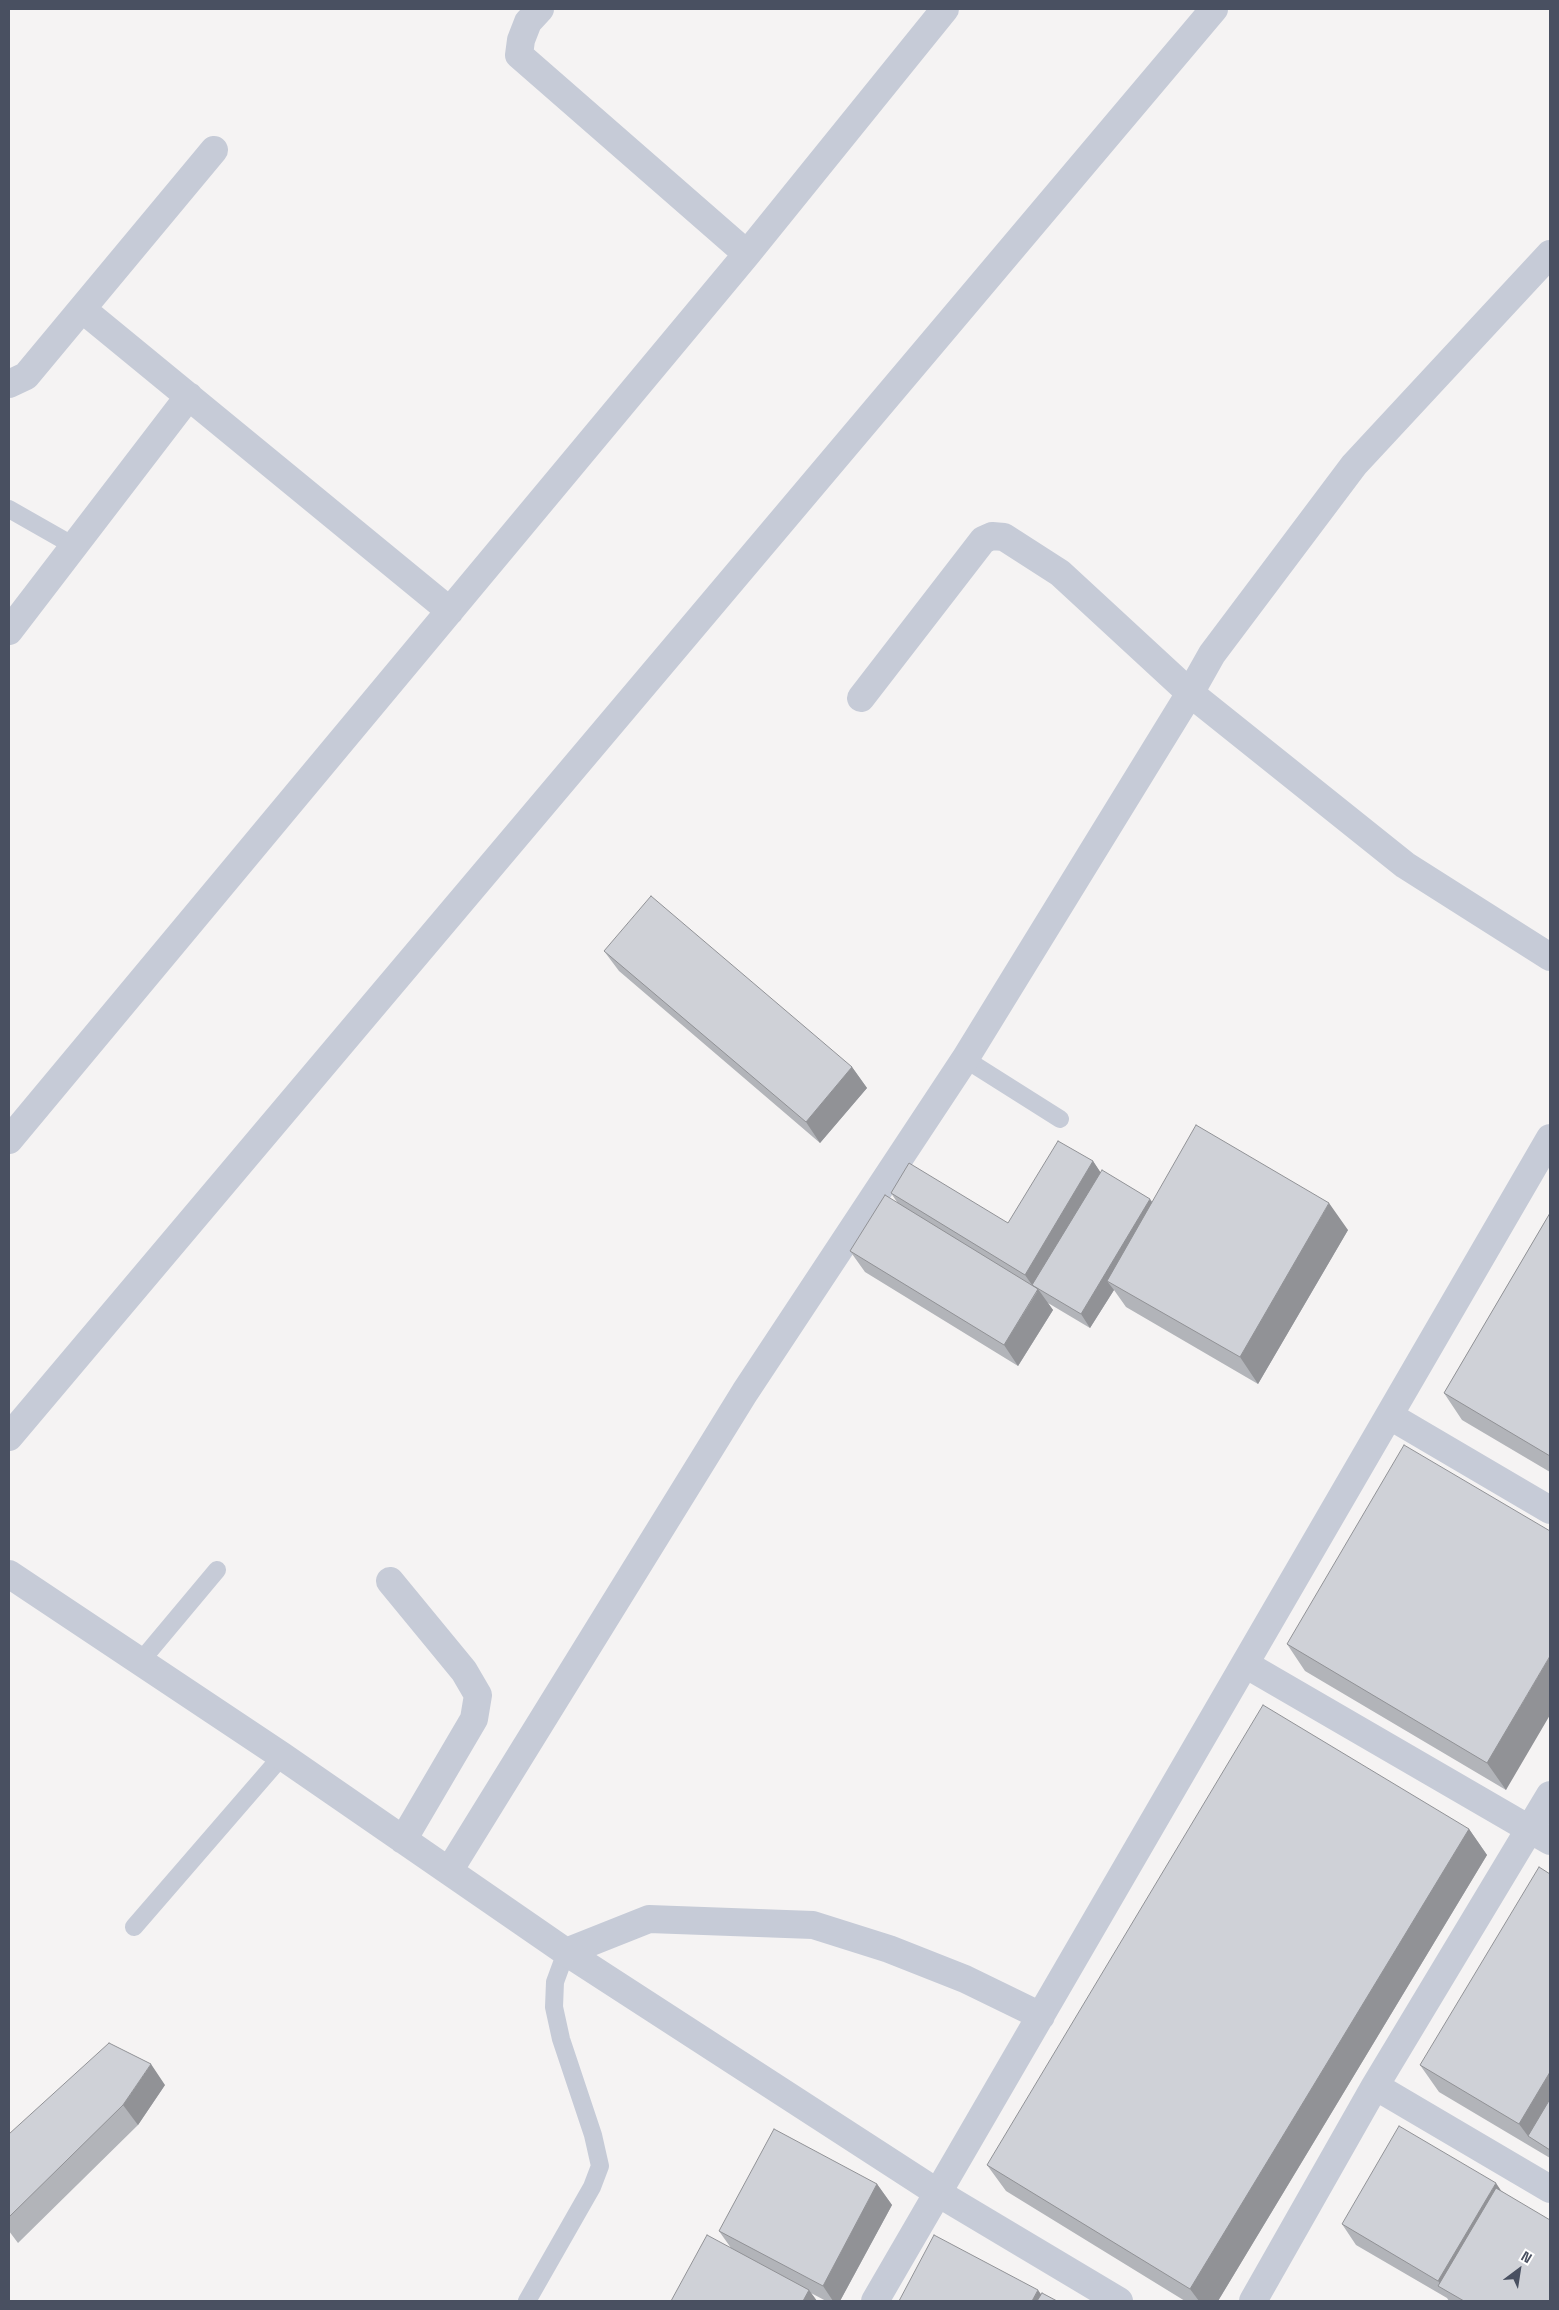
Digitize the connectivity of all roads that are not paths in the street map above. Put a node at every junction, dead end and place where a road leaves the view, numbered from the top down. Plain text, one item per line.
1 (540, 9) edge
2 (945, 9) edge
3 (1214, 9) edge
4 (214, 150) dead end
5 (747, 254) junction
6 (1550, 254) edge
7 (82, 309) junction
8 (9, 384) edge
9 (189, 396) junction
10 (9, 509) edge
11 (74, 546) junction
12 (450, 611) junction
13 (9, 630) edge
14 (1190, 693) junction
15 (861, 698) dead end
16 (1550, 957) edge
17 (965, 1059) junction
18 (1060, 1119) dead end
19 (9, 1140) edge
20 (1547, 1153) edge
21 (1390, 1416) junction
22 (9, 1437) edge
23 (1550, 1510) edge
24 (217, 1570) dead end
25 (9, 1574) edge
26 (390, 1581) dead end
27 (140, 1662) junction
28 (1245, 1664) junction
29 (282, 1756) junction
30 (1550, 1795) edge
31 (1540, 1835) edge
32 (403, 1840) junction
33 (449, 1871) junction
34 (134, 1928) dead end
35 (566, 1952) junction
36 (1041, 2016) junction
37 (1375, 2086) junction
38 (1550, 2189) edge
39 (938, 2193) junction
40 (526, 2301) edge
41 (875, 2301) edge
42 (1119, 2301) edge
43 (1253, 2301) edge

1 - 5 street
2 - 5 street
3 - 22 street
4 - 7 street
5 - 12 street
6 - 14 street
7 - 8 street
7 - 9 street
9 - 11 street
9 - 12 street
10 - 11 lane
11 - 13 street
12 - 19 street
14 - 15 street
14 - 16 street
14 - 17 street
17 - 18 lane
17 - 33 street
20 - 21 street
21 - 23 street
21 - 28 street
24 - 27 lane
25 - 27 street
26 - 32 street
27 - 29 street
28 - 31 street
28 - 36 street
29 - 32 street
29 - 34 lane
30 - 31 street
31 - 37 street
32 - 33 street
33 - 35 street
35 - 36 street
35 - 39 street
35 - 40 lane
36 - 39 street
37 - 38 street
37 - 43 street
39 - 41 street
39 - 42 street

